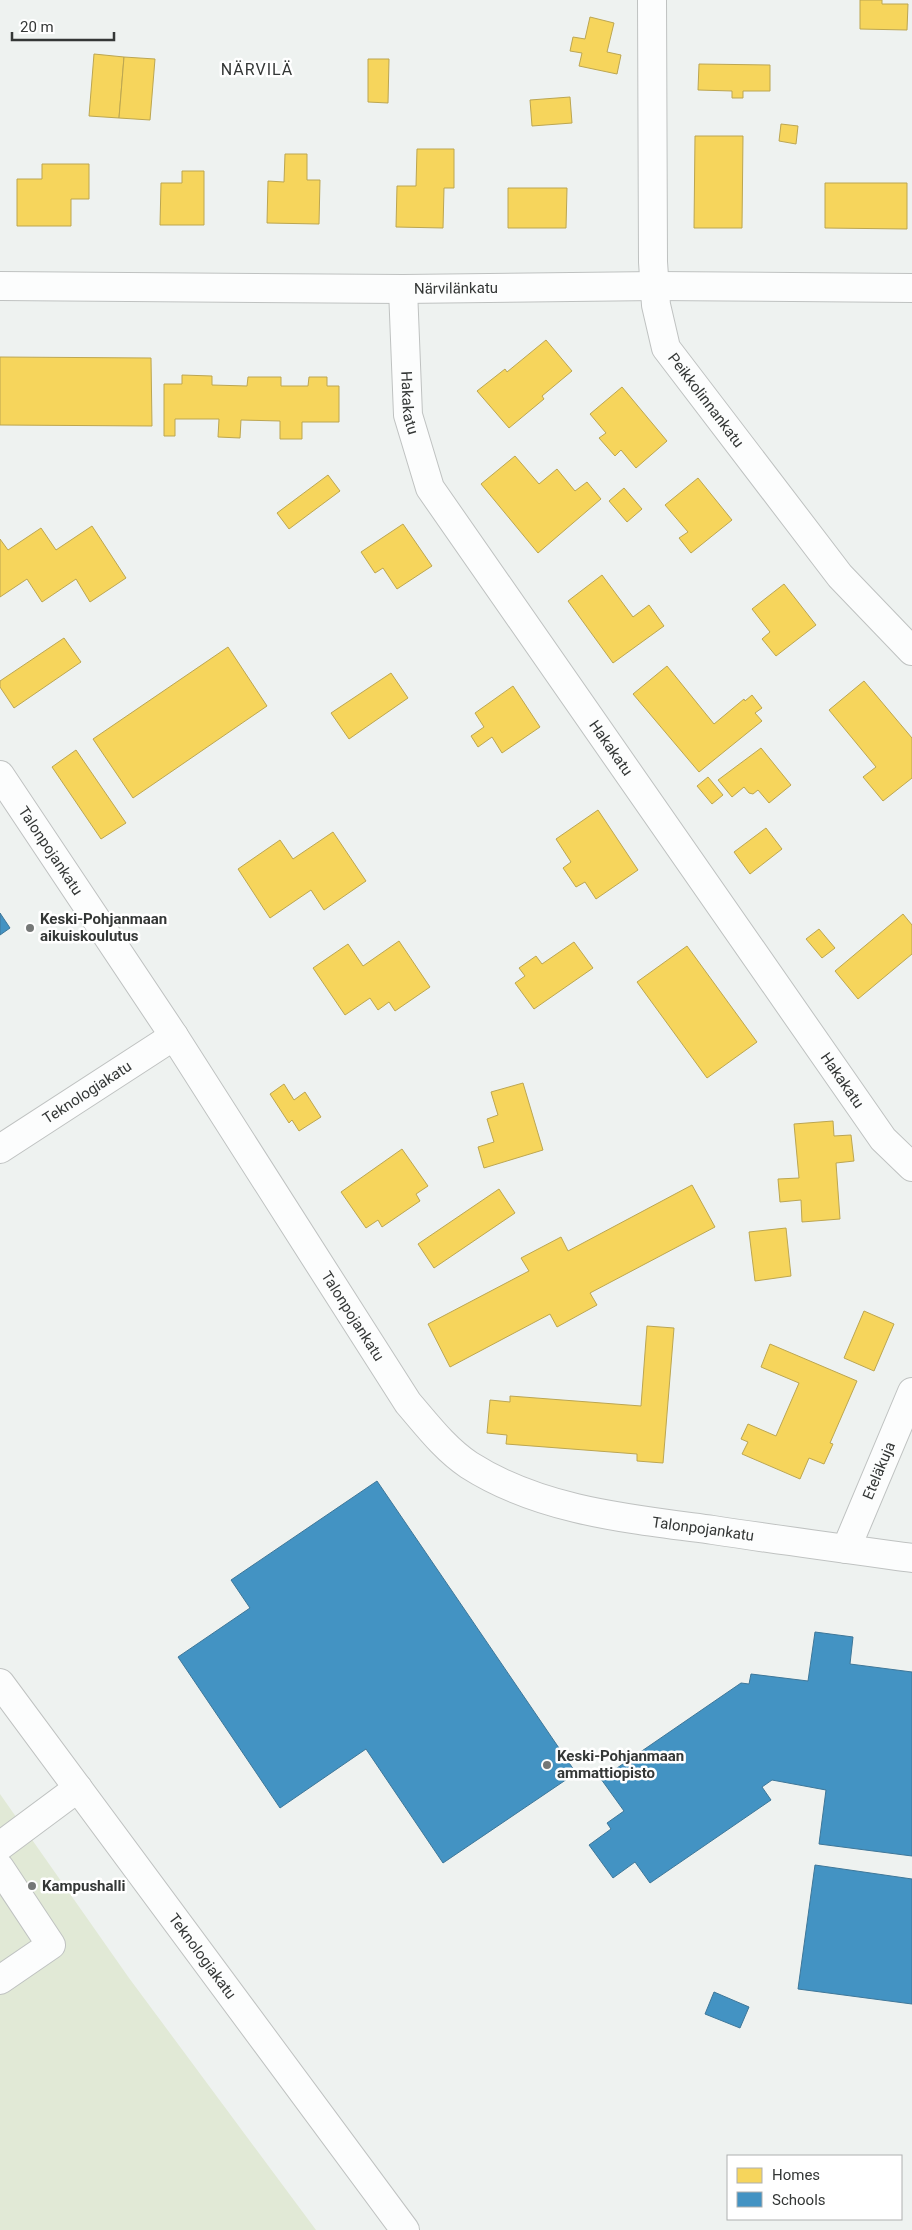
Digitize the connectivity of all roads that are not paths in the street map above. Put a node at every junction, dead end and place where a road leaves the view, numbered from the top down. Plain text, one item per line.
1 (652, 0) edge
2 (0, 286) edge
3 (656, 286) junction
4 (912, 288) edge
5 (403, 290) junction
6 (912, 652) edge
7 (0, 775) edge
8 (174, 1036) junction
9 (0, 1149) edge
10 (912, 1167) edge
11 (912, 1392) edge
12 (846, 1549) junction
13 (912, 1558) edge
14 (0, 1683) edge
15 (78, 1788) junction
16 (0, 1846) edge
17 (0, 1868) edge
18 (0, 1980) edge
19 (405, 2230) edge

1 - 3 street, Peikkolinnankatu
2 - 5 street, Närvilänkatu
3 - 4 street, Närvilänkatu
3 - 5 street, Närvilänkatu
3 - 6 street, Peikkolinnankatu
5 - 10 street, Hakakatu
7 - 8 street, Talonpojankatu
8 - 9 street, Teknologiakatu
8 - 12 street, Talonpojankatu
11 - 12 street, Eteläkuja
12 - 13 street, Talonpojankatu
14 - 15 street, Teknologiakatu
15 - 16 street
15 - 19 street, Teknologiakatu
17 - 18 street

